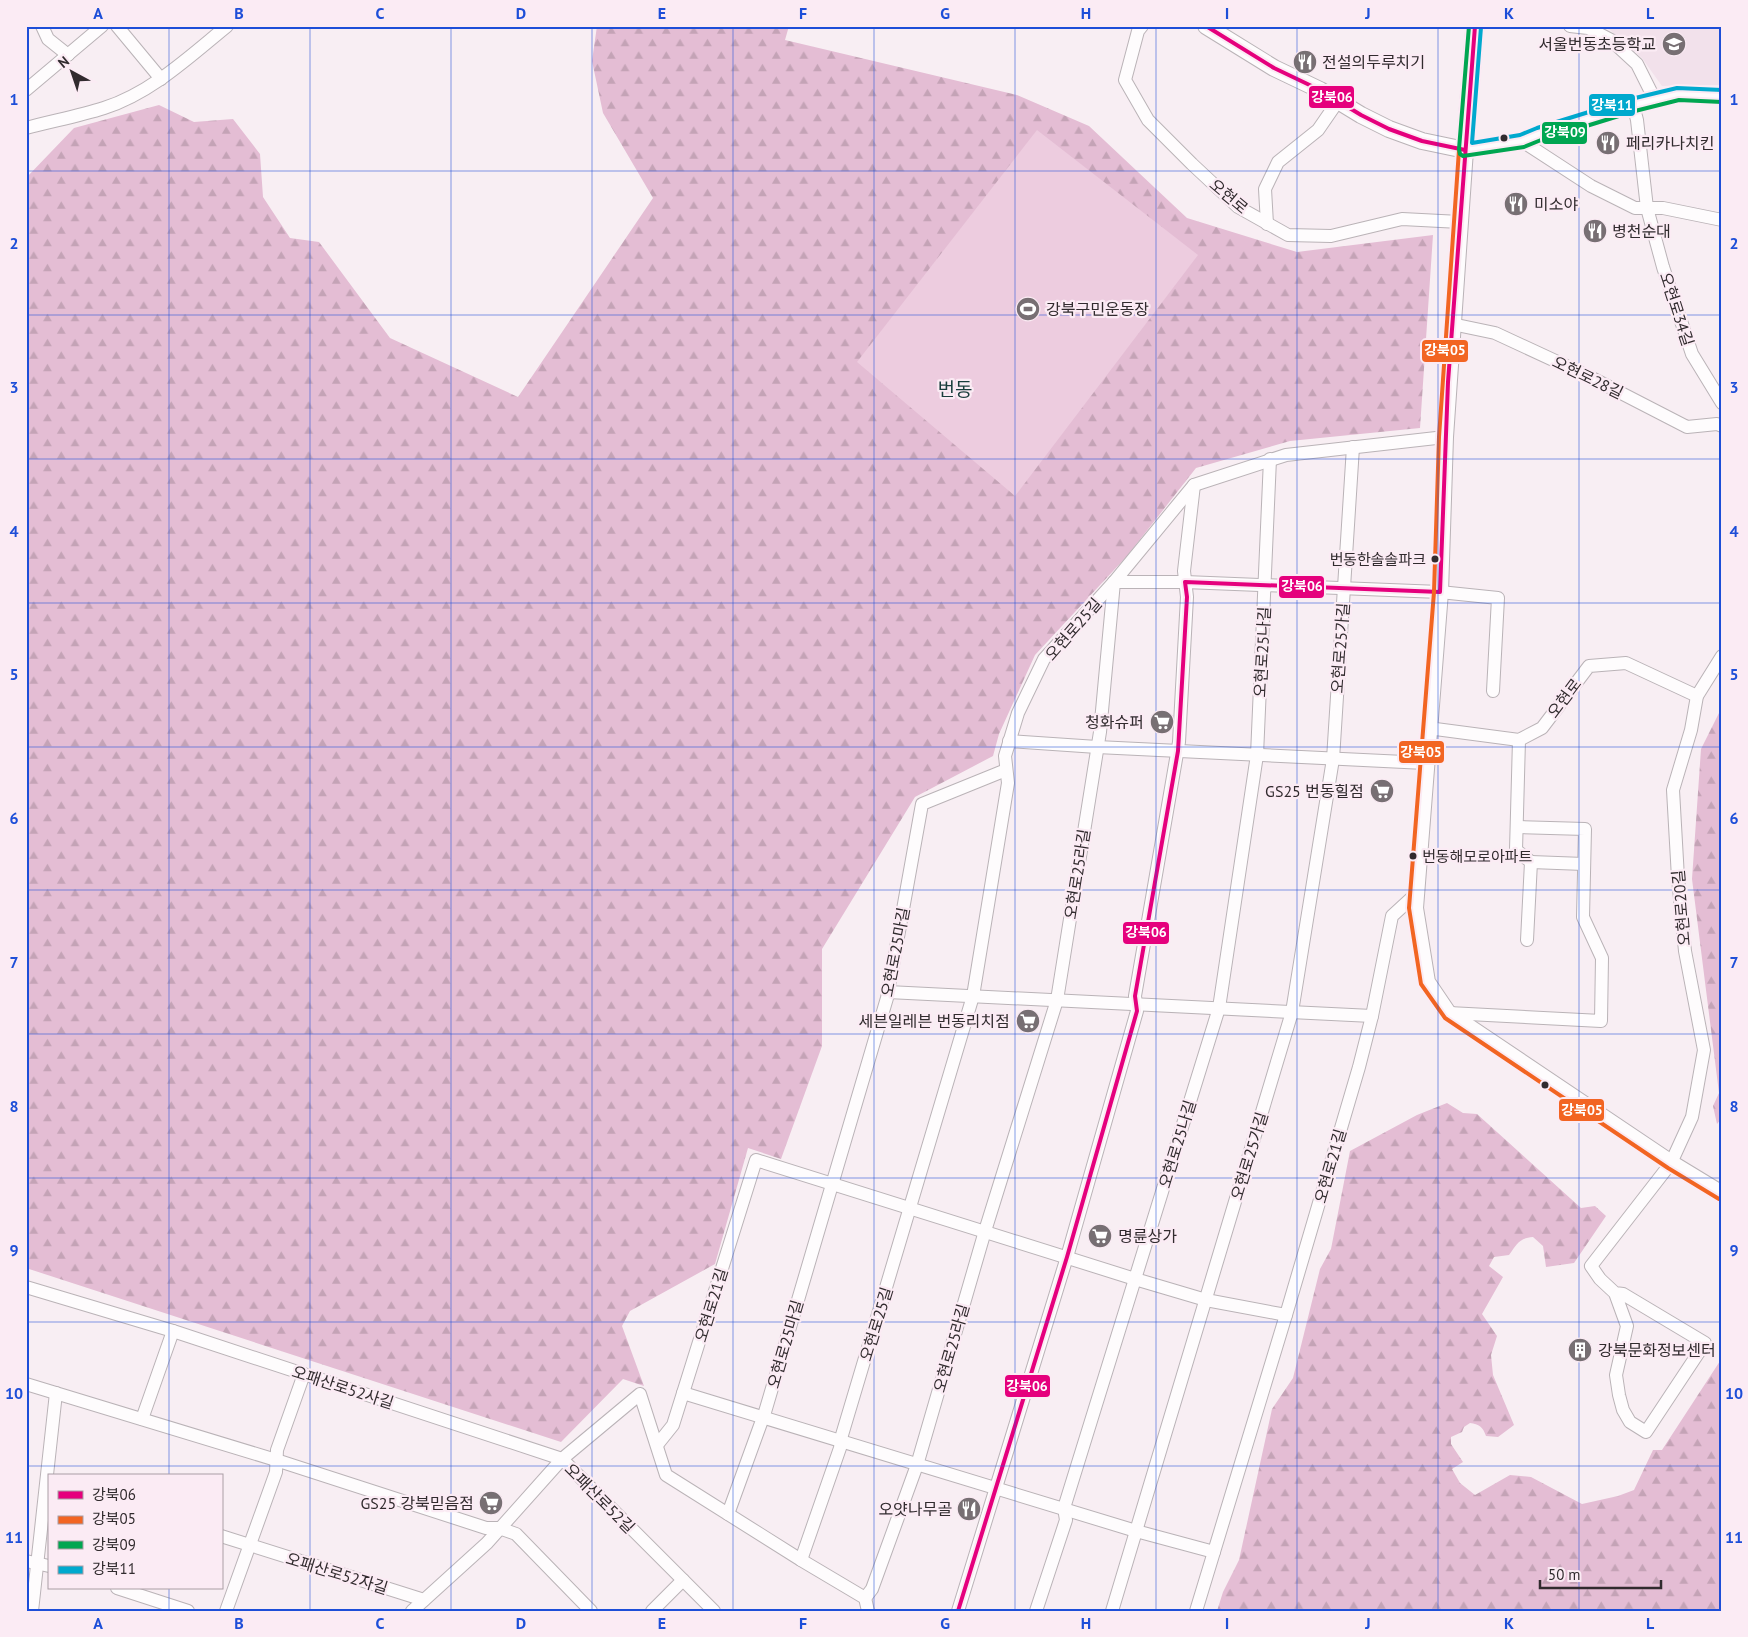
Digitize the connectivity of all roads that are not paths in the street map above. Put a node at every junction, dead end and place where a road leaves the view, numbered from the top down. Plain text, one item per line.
1 (42, 26) edge
2 (102, 26) edge
3 (117, 26) edge
4 (227, 26) edge
5 (1142, 26) edge
6 (1206, 26) edge
7 (1475, 26) edge
8 (1570, 26) edge
9 (68, 55) junction
10 (161, 79) junction
11 (26, 90) edge
12 (1722, 96) edge
13 (1655, 100) junction
14 (1338, 101) junction
15 (1634, 105) junction
16 (26, 128) edge
17 (1522, 141) junction
18 (1465, 150) junction
19 (1647, 208) junction
20 (1722, 220) edge
21 (1460, 222) junction
22 (1267, 224) junction
23 (1452, 324) junction
24 (1722, 404) edge
25 (1722, 426) edge
26 (1445, 437) junction
27 (1353, 447) junction
28 (1270, 459) junction
29 (1194, 485) junction
30 (1114, 582) junction
31 (1185, 582) junction
32 (1265, 586) junction
33 (1344, 588) junction
34 (1440, 592) junction
35 (1722, 656) edge
36 (1493, 691) dead end
37 (1697, 696) junction
38 (1428, 728) junction
39 (1519, 740) junction
40 (1010, 741) junction
41 (1097, 748) junction
42 (1178, 751) junction
43 (1258, 755) junction
44 (1333, 759) junction
45 (1425, 763) junction
46 (1006, 770) junction
47 (1517, 827) junction
48 (1531, 862) junction
49 (1584, 864) junction
50 (1416, 894) junction
51 (1527, 940) dead end
52 (888, 992) junction
53 (973, 996) junction
54 (1058, 1000) junction
55 (1135, 1004) junction
56 (1219, 1008) junction
57 (1292, 1012) junction
58 (1448, 1013) junction
59 (1372, 1016) junction
60 (1671, 1163) junction
61 (831, 1183) junction
62 (1722, 1194) edge
63 (911, 1208) junction
64 (984, 1231) junction
65 (1067, 1257) junction
66 (1134, 1279) junction
67 (26, 1287) edge
68 (1615, 1293) junction
69 (1206, 1300) junction
70 (1286, 1315) junction
71 (174, 1331) junction
72 (304, 1374) junction
73 (26, 1384) edge
74 (56, 1393) junction
75 (683, 1393) junction
76 (763, 1418) junction
77 (142, 1419) junction
78 (842, 1440) junction
79 (656, 1445) junction
80 (562, 1459) junction
81 (276, 1460) junction
82 (916, 1465) junction
83 (48, 1474) edge
84 (48, 1479) edge
85 (997, 1489) junction
86 (1064, 1508) junction
87 (728, 1514) junction
88 (499, 1528) junction
89 (1136, 1531) junction
90 (222, 1536) edge
91 (249, 1545) junction
92 (1214, 1552) junction
93 (801, 1560) junction
94 (37, 1564) edge
95 (684, 1580) junction
96 (123, 1590) edge
97 (424, 1600) junction
98 (867, 1604) edge
99 (32, 1611) edge
100 (188, 1611) edge
101 (226, 1611) edge
102 (412, 1611) edge
103 (591, 1611) edge
104 (652, 1611) edge
105 (714, 1611) edge
106 (958, 1611) edge
107 (1036, 1611) edge
108 (1112, 1611) edge
109 (1196, 1611) edge

1 - 9 street
2 - 9 street
3 - 10 street
4 - 10 street
5 - 22 street, 오현로
6 - 14 street
7 - 18 main road
8 - 13 street
9 - 11 street
10 - 16 street
12 - 13 street
13 - 15 street
14 - 18 street
14 - 22 street
15 - 17 street
15 - 19 street, 오현로34길
17 - 18 street
17 - 19 street
18 - 21 street
19 - 20 street
19 - 24 street, 오현로34길
21 - 22 street, 오현로
21 - 23 street
23 - 25 street, 오현로28길
23 - 26 street
26 - 27 street
26 - 34 street
27 - 28 street
27 - 33 street, 오현로25가길
28 - 29 street
28 - 32 street, 오현로25나길
29 - 30 street
29 - 31 street
30 - 31 street
30 - 40 street, 오현로25길
30 - 41 street, 오현로25라길
31 - 32 street
31 - 42 street
32 - 33 street
32 - 43 street, 오현로25나길
33 - 34 street
33 - 44 street, 오현로25가길
34 - 36 street
34 - 38 street
35 - 37 street, 오현로20길
37 - 39 street, 오현로
37 - 60 street, 오현로20길
38 - 39 street
38 - 45 street
39 - 47 street
40 - 41 street
40 - 46 street, 오현로25길
41 - 42 street
41 - 54 street, 오현로25라길
42 - 43 street
42 - 55 street
43 - 44 street
43 - 56 street, 오현로25나길
44 - 45 street
44 - 57 street, 오현로25가길
45 - 50 street
46 - 52 street, 오현로25마길
46 - 53 street, 오현로25길
47 - 48 street
47 - 49 street
48 - 49 street
48 - 51 street
49 - 58 street
50 - 58 street
50 - 59 street, 오현로21길
52 - 53 street
52 - 61 street, 오현로25마길
53 - 54 street
53 - 63 street, 오현로25길
54 - 55 street
54 - 64 street, 오현로25라길
55 - 56 street
55 - 65 street
56 - 57 street
56 - 66 street, 오현로25나길
57 - 59 street
57 - 69 street, 오현로25가길
58 - 60 street
59 - 70 street, 오현로21길
60 - 62 street
60 - 68 street, 오현로20길
61 - 63 street
61 - 75 street, 오현로21길
61 - 76 street, 오현로25마길
63 - 64 street
63 - 78 street, 오현로25길
64 - 65 street
64 - 82 street, 오현로25라길
65 - 66 street
65 - 85 street
66 - 69 street
66 - 86 street, 오현로25나길
67 - 71 street, 오패산로52사길
68 - 68 street
69 - 70 street
69 - 89 street, 오현로25가길
70 - 92 street, 오현로21길
71 - 72 street, 오패산로52사길
71 - 77 street
72 - 80 street, 오패산로52사길
72 - 81 street
73 - 74 street
74 - 77 street
74 - 83 street
75 - 76 street
75 - 79 street, 오현로21길
76 - 78 street
76 - 87 street, 오현로25마길
77 - 81 street
78 - 82 street
78 - 93 street, 오현로25길
79 - 80 street
79 - 87 street
80 - 88 street, 오패산로52길
80 - 95 street, 오패산로52길
81 - 88 street
81 - 91 street
82 - 85 street
82 - 98 street, 오현로25라길
84 - 94 street
85 - 86 street
85 - 106 street
86 - 89 street
86 - 107 street, 오현로25나길
87 - 93 street
88 - 97 street, 오패산로52길
88 - 103 street
89 - 92 street
89 - 108 street, 오현로25가길
90 - 91 street, 오패산로52자길
91 - 97 street, 오패산로52자길
91 - 101 street
92 - 109 street, 오현로21길
93 - 98 street
94 - 99 street
95 - 104 street
95 - 105 street, 오패산로52길
96 - 100 street
97 - 102 street, 오패산로52길

